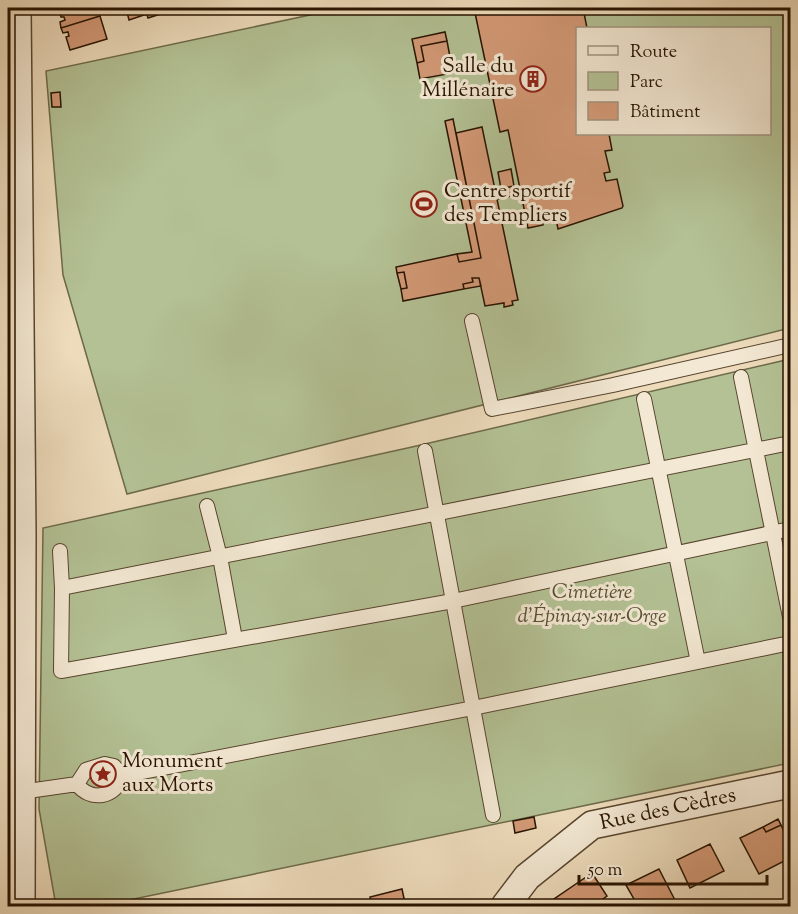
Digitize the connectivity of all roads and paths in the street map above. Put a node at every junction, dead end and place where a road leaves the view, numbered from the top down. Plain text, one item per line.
1 (14, 14) edge
2 (472, 321) dead end
3 (790, 345) edge
4 (741, 377) dead end
5 (644, 399) dead end
6 (790, 443) edge
7 (756, 450) junction
8 (424, 451) dead end
9 (659, 470) junction
10 (207, 506) dead end
11 (437, 514) junction
12 (790, 529) edge
13 (773, 532) junction
14 (60, 550) dead end
15 (676, 553) junction
16 (220, 557) junction
17 (63, 588) junction
18 (453, 601) junction
19 (790, 617) edge
20 (235, 639) junction
21 (790, 643) edge
22 (698, 662) junction
23 (14, 673) edge
24 (473, 708) junction
25 (122, 776) junction
26 (76, 784) junction
27 (790, 784) edge
28 (21, 792) junction
29 (493, 814) dead end
30 (21, 906) edge
31 (505, 906) edge

1 - 23 street
2 - 3 lane
4 - 7 lane
5 - 9 lane
6 - 7 lane
7 - 9 lane
7 - 13 lane
8 - 11 lane
9 - 11 lane
9 - 15 lane
10 - 16 lane
11 - 16 lane
11 - 18 lane
12 - 13 lane
13 - 15 lane
13 - 19 lane
14 - 17 lane
15 - 18 lane
15 - 22 lane
16 - 17 lane
16 - 20 lane
17 - 20 lane
18 - 20 lane
18 - 24 lane
21 - 22 lane
22 - 24 lane
23 - 28 street
24 - 25 lane
24 - 29 lane
25 - 26 lane
25 - 26 lane
26 - 28 lane
27 - 31 street, Rue des Cèdres
28 - 30 street

